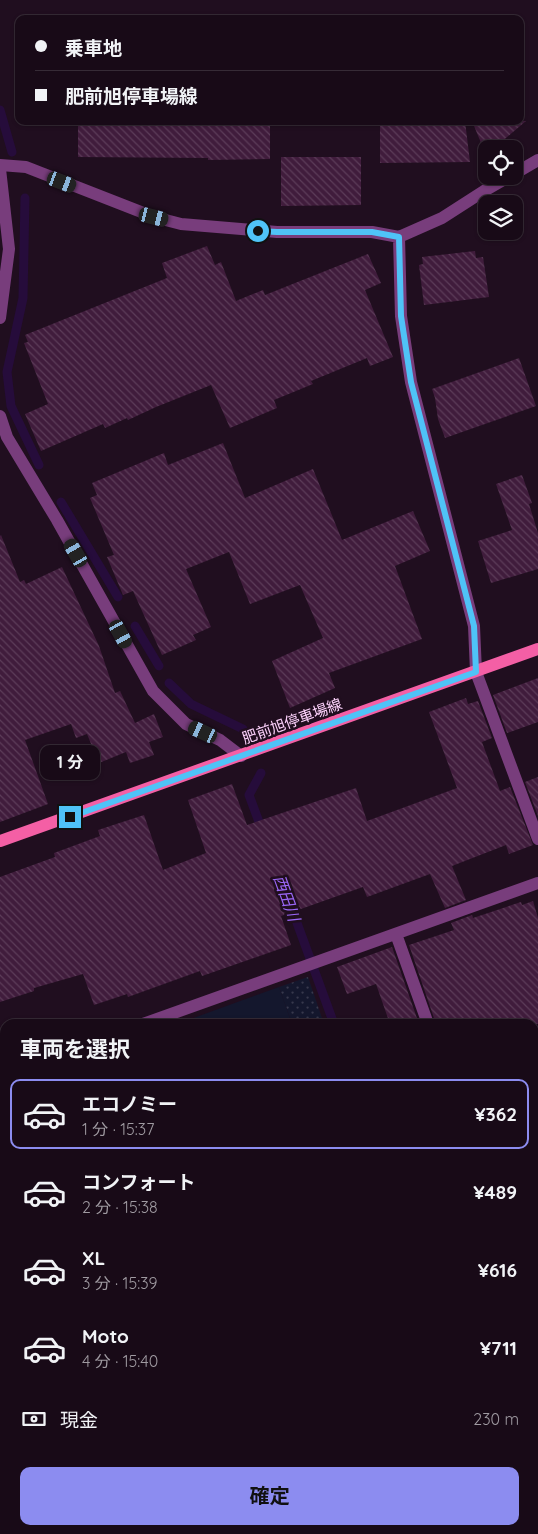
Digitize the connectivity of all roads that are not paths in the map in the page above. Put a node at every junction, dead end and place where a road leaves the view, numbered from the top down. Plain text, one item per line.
1 (538, 160) edge
2 (0, 165) edge
3 (0, 169) edge
4 (523, 169) edge
5 (494, 185) edge
6 (399, 237) junction
7 (0, 318) edge
8 (0, 416) edge
9 (538, 649) edge
10 (476, 672) junction
11 (240, 756) junction
12 (538, 838) edge
13 (0, 842) edge
14 (538, 883) edge
15 (396, 934) junction
16 (157, 1019) edge
17 (426, 1019) edge

1 - 4 street
2 - 6 street
3 - 7 street
5 - 6 street
6 - 10 street
8 - 11 street
9 - 10 main road, 肥前旭停車場線
10 - 11 main road, 肥前旭停車場線
10 - 12 street
11 - 13 main road, 肥前旭停車場線
14 - 15 street
15 - 16 street
15 - 17 street

